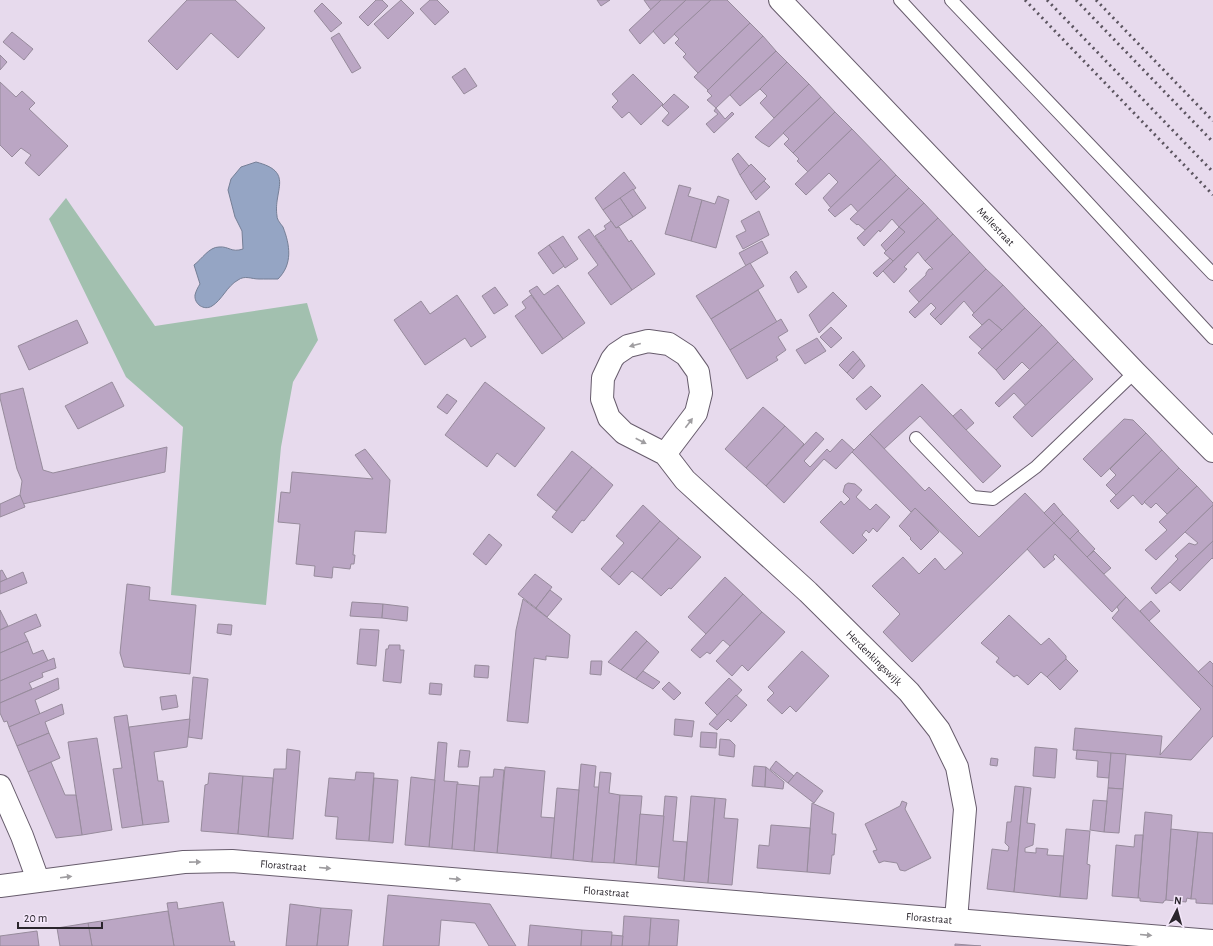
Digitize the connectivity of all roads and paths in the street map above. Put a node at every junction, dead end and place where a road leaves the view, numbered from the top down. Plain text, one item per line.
1 (780, 0) edge
2 (900, 0) edge
3 (951, 0) edge
4 (1213, 274) edge
5 (1213, 338) edge
6 (1135, 372) junction
7 (916, 438) dead end
8 (1213, 451) edge
9 (665, 454) junction
10 (0, 786) edge
11 (38, 880) junction
12 (0, 886) edge
13 (956, 920) junction
14 (1106, 939) edge
15 (1213, 941) edge

1 - 6 street, Mellestraat
2 - 5 lane
3 - 4 lane
6 - 7 lane
6 - 8 street, Mellestraat
9 -> 9 street, Herdenkingswijk
9 - 13 street, Herdenkingswijk
10 - 11 street
11 - 12 street, Florastraat
11 -> 13 street, Florastraat
13 - 14 street, Florastraat
14 -> 15 street, Florastraat

